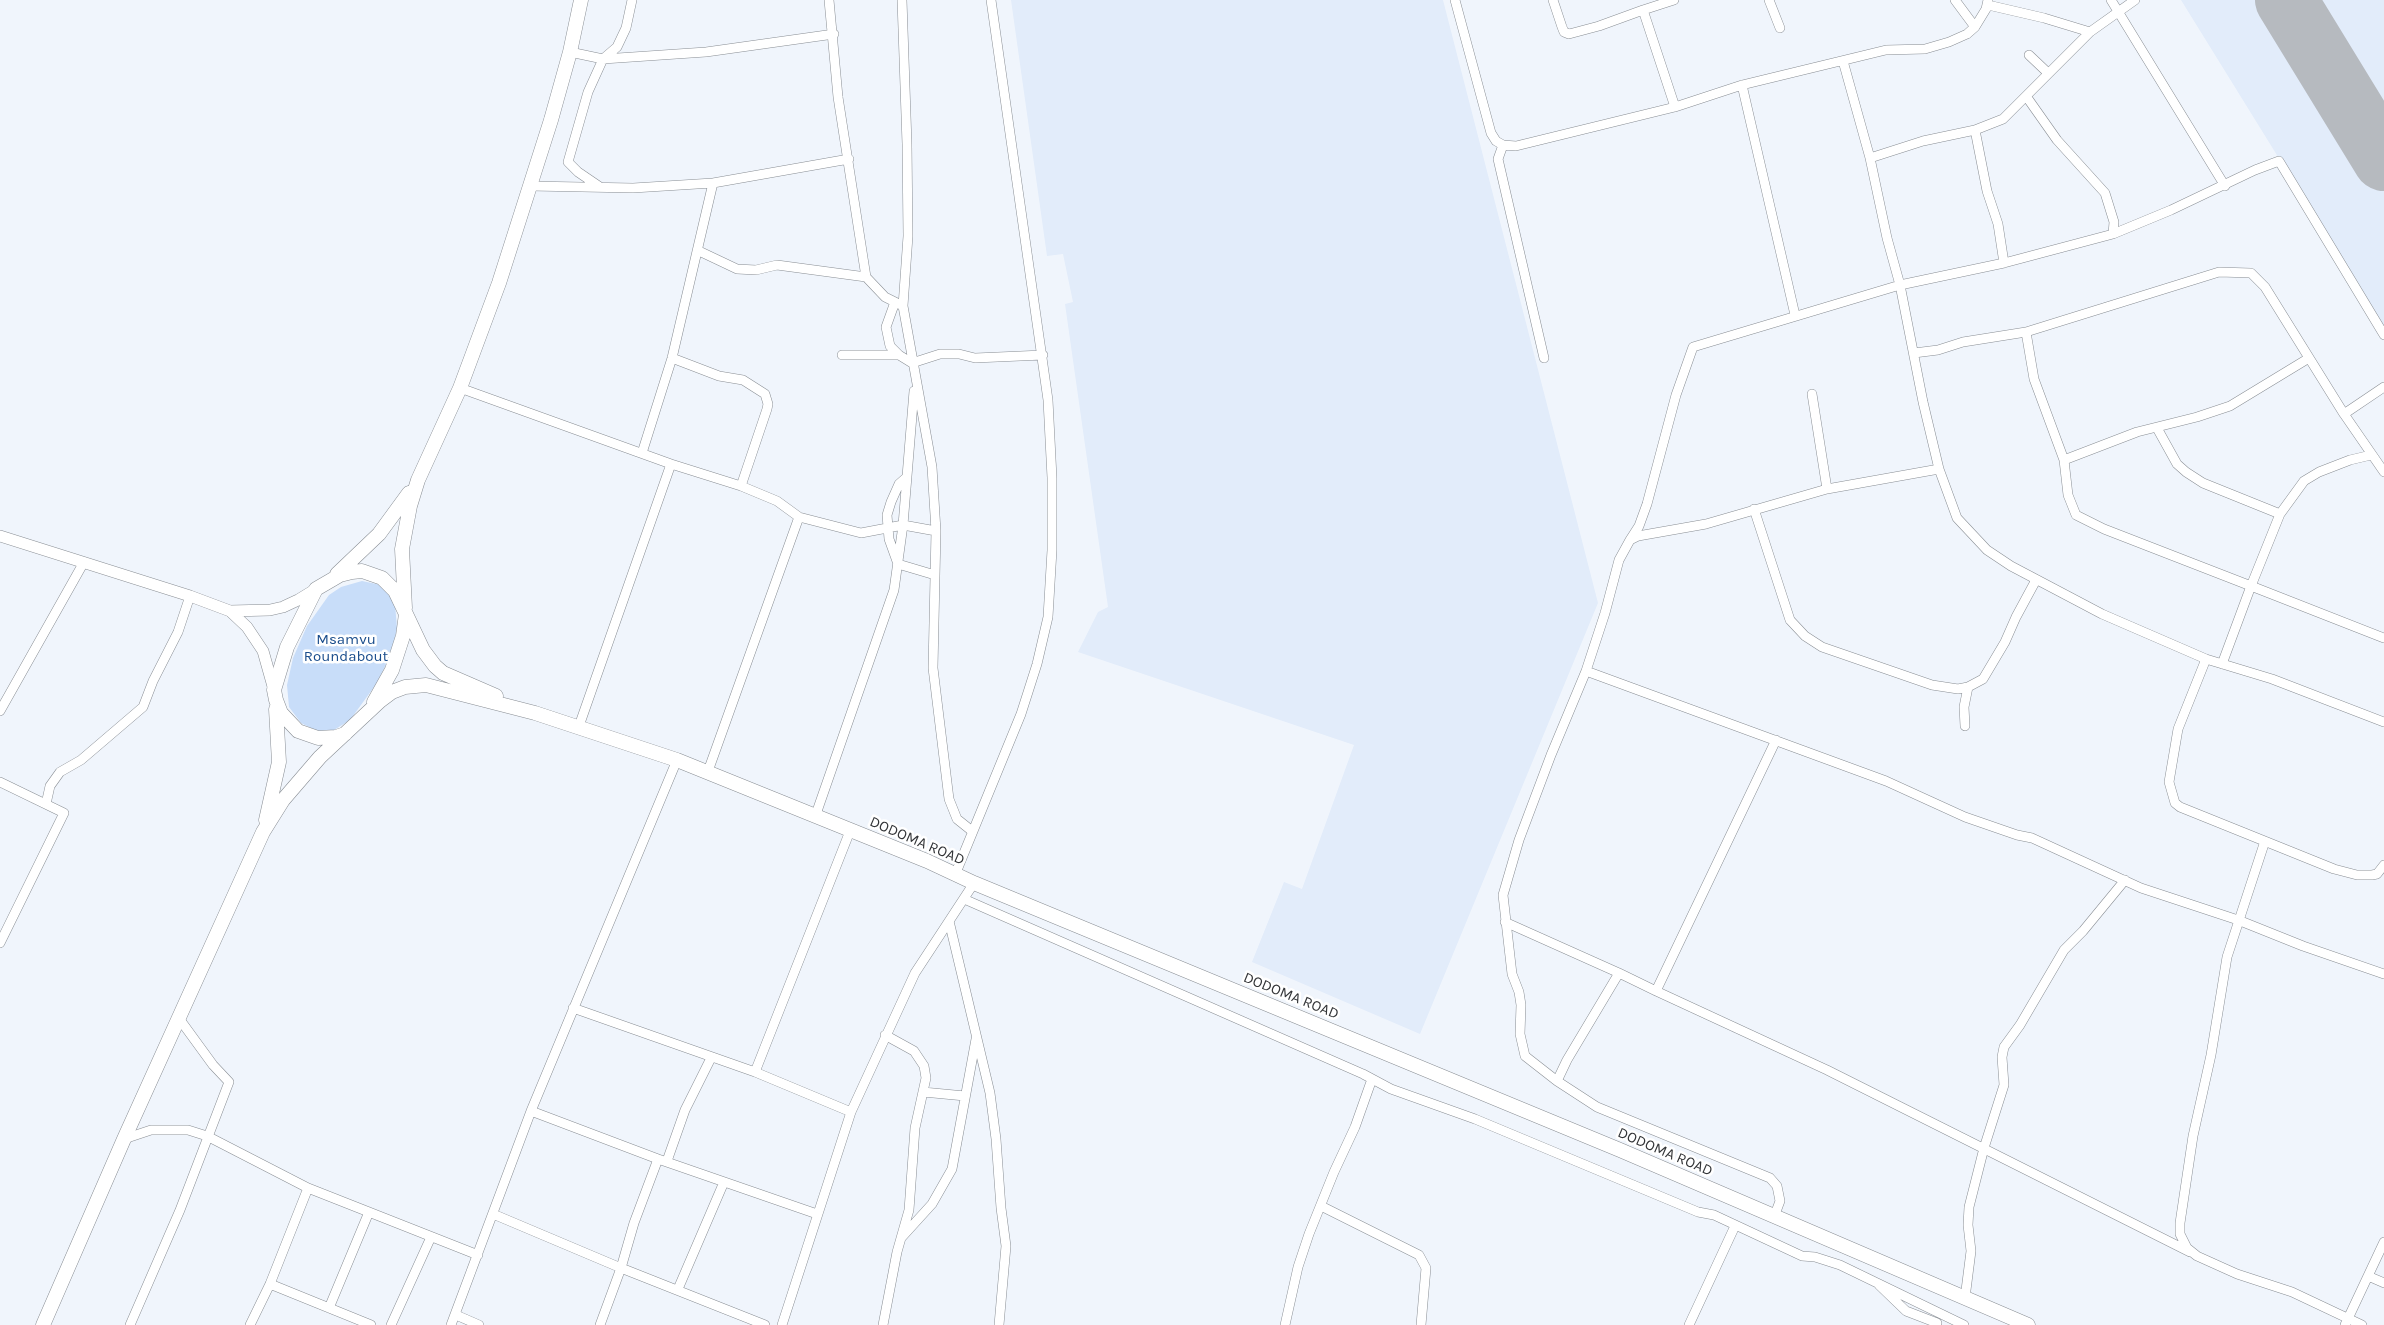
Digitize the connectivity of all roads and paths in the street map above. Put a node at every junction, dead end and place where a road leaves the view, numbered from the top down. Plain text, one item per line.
1 (581, 0) edge
2 (632, 0) edge
3 (829, 0) edge
4 (902, 0) edge
5 (992, 0) edge
6 (1456, 0) edge
7 (1553, 0) edge
8 (1674, 0) edge
9 (1768, 0) edge
10 (1955, 0) edge
11 (2111, 0) edge
12 (2135, 0) edge
13 (1988, 2) edge
14 (1643, 10) junction
15 (2117, 11) junction
16 (1975, 26) junction
17 (1780, 28) dead end
18 (2090, 32) junction
19 (834, 34) junction
20 (570, 52) junction
21 (2029, 55) dead end
22 (604, 58) junction
23 (1843, 61) junction
24 (2048, 73) junction
25 (1742, 85) junction
26 (2026, 96) junction
27 (1675, 107) junction
28 (1975, 130) junction
29 (1503, 145) junction
30 (1870, 158) junction
31 (849, 159) junction
32 (713, 183) junction
33 (530, 186) junction
34 (2225, 186) junction
35 (600, 187) junction
36 (2113, 234) junction
37 (699, 251) junction
38 (2004, 263) junction
39 (866, 276) junction
40 (1900, 285) junction
41 (899, 304) junction
42 (1795, 315) junction
43 (2026, 332) junction
44 (2384, 335) edge
45 (1914, 353) junction
46 (842, 355) dead end
47 (899, 355) junction
48 (1042, 355) junction
49 (672, 358) junction
50 (1544, 358) dead end
51 (2309, 358) junction
52 (912, 363) junction
53 (915, 380) junction
54 (2384, 387) edge
55 (460, 388) junction
56 (1812, 394) dead end
57 (2344, 414) junction
58 (2156, 428) junction
59 (642, 453) junction
60 (2371, 455) junction
61 (2064, 460) junction
62 (672, 464) junction
63 (1940, 469) junction
64 (2384, 472) edge
65 (907, 478) junction
66 (418, 480) junction
67 (741, 486) junction
68 (1827, 489) junction
69 (1754, 509) junction
70 (2280, 514) junction
71 (799, 517) junction
72 (903, 525) junction
73 (886, 528) junction
74 (936, 531) junction
75 (0, 536) edge
76 (1630, 540) junction
77 (84, 562) junction
78 (898, 564) junction
79 (935, 575) junction
80 (2036, 580) junction
81 (322, 585) junction
82 (2250, 586) junction
83 (190, 596) junction
84 (230, 611) junction
85 (406, 611) junction
86 (2384, 638) edge
87 (2206, 659) junction
88 (2222, 664) junction
89 (1586, 671) junction
90 (1968, 687) junction
91 (275, 695) junction
92 (0, 711) edge
93 (535, 713) junction
94 (361, 719) junction
95 (2384, 722) edge
96 (579, 726) junction
97 (1965, 726) dead end
98 (346, 733) junction
99 (1776, 740) junction
100 (677, 760) junction
101 (708, 774) junction
102 (0, 782) edge
103 (46, 804) junction
104 (815, 816) junction
105 (850, 831) junction
106 (972, 831) junction
107 (263, 832) junction
108 (2265, 841) junction
109 (2384, 865) edge
110 (955, 875) junction
111 (2125, 880) junction
112 (974, 883) junction
113 (964, 899) junction
114 (2238, 920) junction
115 (949, 921) junction
116 (1505, 922) junction
117 (0, 941) edge
118 (1619, 973) junction
119 (2384, 974) edge
120 (1656, 991) junction
121 (573, 1008) junction
122 (178, 1017) junction
123 (977, 1034) junction
124 (885, 1035) junction
125 (711, 1058) junction
126 (755, 1072) junction
127 (1372, 1079) junction
128 (1557, 1081) junction
129 (923, 1092) junction
130 (965, 1096) junction
131 (531, 1111) junction
132 (851, 1112) junction
133 (207, 1136) junction
134 (124, 1139) junction
135 (1984, 1148) junction
136 (663, 1160) junction
137 (724, 1182) junction
138 (308, 1188) junction
139 (1321, 1206) junction
140 (369, 1212) junction
141 (494, 1214) junction
142 (817, 1214) junction
143 (1774, 1217) junction
144 (1736, 1226) junction
145 (430, 1237) junction
146 (901, 1238) junction
147 (2384, 1242) edge
148 (478, 1254) junction
149 (2197, 1256) junction
150 (621, 1268) junction
151 (2368, 1276) junction
152 (1875, 1281) junction
153 (2384, 1283) edge
154 (270, 1284) junction
155 (678, 1289) junction
156 (1965, 1298) junction
157 (329, 1308) junction
158 (456, 1315) junction
159 (2346, 1321) edge
160 (1937, 1323) dead end
161 (43, 1325) edge
162 (130, 1325) edge
163 (250, 1325) edge
164 (371, 1325) edge
165 (391, 1325) edge
166 (452, 1325) edge
167 (479, 1325) edge
168 (600, 1325) edge
169 (765, 1325) edge
170 (782, 1325) edge
171 (883, 1325) edge
172 (998, 1325) edge
173 (1285, 1325) edge
174 (1420, 1325) edge
175 (1689, 1325) edge
176 (1964, 1325) edge
177 (2028, 1325) edge
178 (2362, 1325) edge

1 - 20 highway
2 - 22 street
3 - 19 street
4 - 41 street
5 - 48 street
6 - 29 street
7 - 14 street
8 - 14 street
9 - 17 street
10 - 16 street
11 - 15 street
12 - 15 street
13 - 16 street
13 - 18 street
14 - 27 street
15 - 18 street
15 - 34 street
16 - 23 street
18 - 24 street
19 - 22 street
19 - 31 street
20 - 22 street
20 - 33 highway
21 - 24 street
22 - 35 street
23 - 25 street
23 - 30 street
24 - 26 street
25 - 27 street
25 - 42 street
26 - 28 street
26 - 36 street
27 - 29 street
28 - 30 street
28 - 38 street
29 - 50 street
30 - 40 street
31 - 32 street
31 - 39 street
32 - 35 street
32 - 37 street
33 - 35 street
33 - 55 highway
34 - 36 street
34 - 44 street
36 - 38 street
37 - 39 street
37 - 49 street
38 - 40 street
39 - 41 street
40 - 42 street
40 - 45 street
41 - 47 street
41 - 52 street
42 - 76 street
43 - 45 street
43 - 51 street
43 - 61 street
45 - 63 street
46 - 47 street
47 - 52 street
48 - 52 street
48 - 106 street
49 - 59 street
49 - 67 street
51 - 57 street
51 - 58 street
52 - 53 street
53 - 65 street
53 - 74 street
54 - 57 street
55 - 59 street
55 - 66 highway
56 - 68 street
57 - 60 street
58 - 61 street
58 - 70 street
59 - 62 street
60 - 64 street
60 - 70 street
61 - 82 street
62 - 67 street
62 - 96 street
63 - 68 street
63 - 80 street
65 - 72 street
65 - 73 street
66 - 81 highway
66 - 85 highway
67 - 71 street
68 - 69 street
69 - 76 street
69 - 90 street
70 - 82 street
71 - 73 street
71 - 101 street
72 - 73 street
72 - 74 street
72 - 78 street
73 - 78 street
74 - 79 street
75 - 77 main road
76 - 89 street
77 - 83 main road
77 - 92 street
78 - 79 street
78 - 104 street
79 - 106 street
80 - 87 street
80 - 90 street
81 - 84 main road
81 - 85 highway
81 - 91 highway
82 - 86 street
82 - 88 street
83 - 84 main road
83 - 103 street
84 - 91 main road
85 - 93 highway, DODOMA ROAD
85 - 94 highway
87 - 88 street
87 - 108 street
88 - 95 street
89 - 99 street
89 - 116 street
90 - 97 street
91 - 98 highway
91 - 107 highway
93 - 94 highway, DODOMA ROAD
93 - 96 highway, DODOMA ROAD
94 - 98 highway
96 - 100 highway, DODOMA ROAD
98 - 107 highway
99 - 111 street
99 - 120 street
100 - 101 highway, DODOMA ROAD
100 - 121 street
101 - 104 highway, DODOMA ROAD
102 - 103 street
103 - 117 street
104 - 105 highway, DODOMA ROAD
105 - 110 highway, DODOMA ROAD
105 - 126 street
106 - 110 street
107 - 122 highway
108 - 109 street
108 - 114 street
110 - 112 highway, DODOMA ROAD
111 - 114 street
111 - 135 street
112 - 113 street
112 - 143 highway, DODOMA ROAD
113 - 115 street
113 - 127 street
114 - 119 street
114 - 149 street
115 - 123 street
115 - 124 street
116 - 118 street
116 - 128 street
118 - 120 street
118 - 128 street
120 - 135 street
121 - 125 street
121 - 131 street
122 - 133 street
122 - 134 highway
123 - 130 street
123 - 172 street
124 - 129 street
124 - 132 street
125 - 126 street
125 - 136 street
126 - 132 street
127 - 139 street
127 - 144 street
128 - 143 street
129 - 130 street
129 - 146 street
130 - 146 street
131 - 136 street
131 - 141 street
132 - 142 street
133 - 134 street
133 - 138 street
133 - 162 street
134 - 161 highway
135 - 149 street
135 - 156 street
136 - 137 street
136 - 150 street
137 - 142 street
137 - 155 street
138 - 140 street
138 - 154 street
139 - 173 street
139 - 174 street
140 - 145 street
140 - 157 street
141 - 148 street
141 - 150 street
142 - 170 street
143 - 156 highway, DODOMA ROAD
144 - 152 street
144 - 175 street
145 - 148 street
145 - 165 street
146 - 171 street
147 - 151 street
148 - 158 street
149 - 159 street
150 - 155 street
150 - 168 street
151 - 153 street
151 - 159 street
152 - 160 street
152 - 176 street
154 - 157 street
154 - 163 street
155 - 169 street
156 - 177 highway, DODOMA ROAD
157 - 164 street
158 - 166 street
158 - 167 street
159 - 178 street

